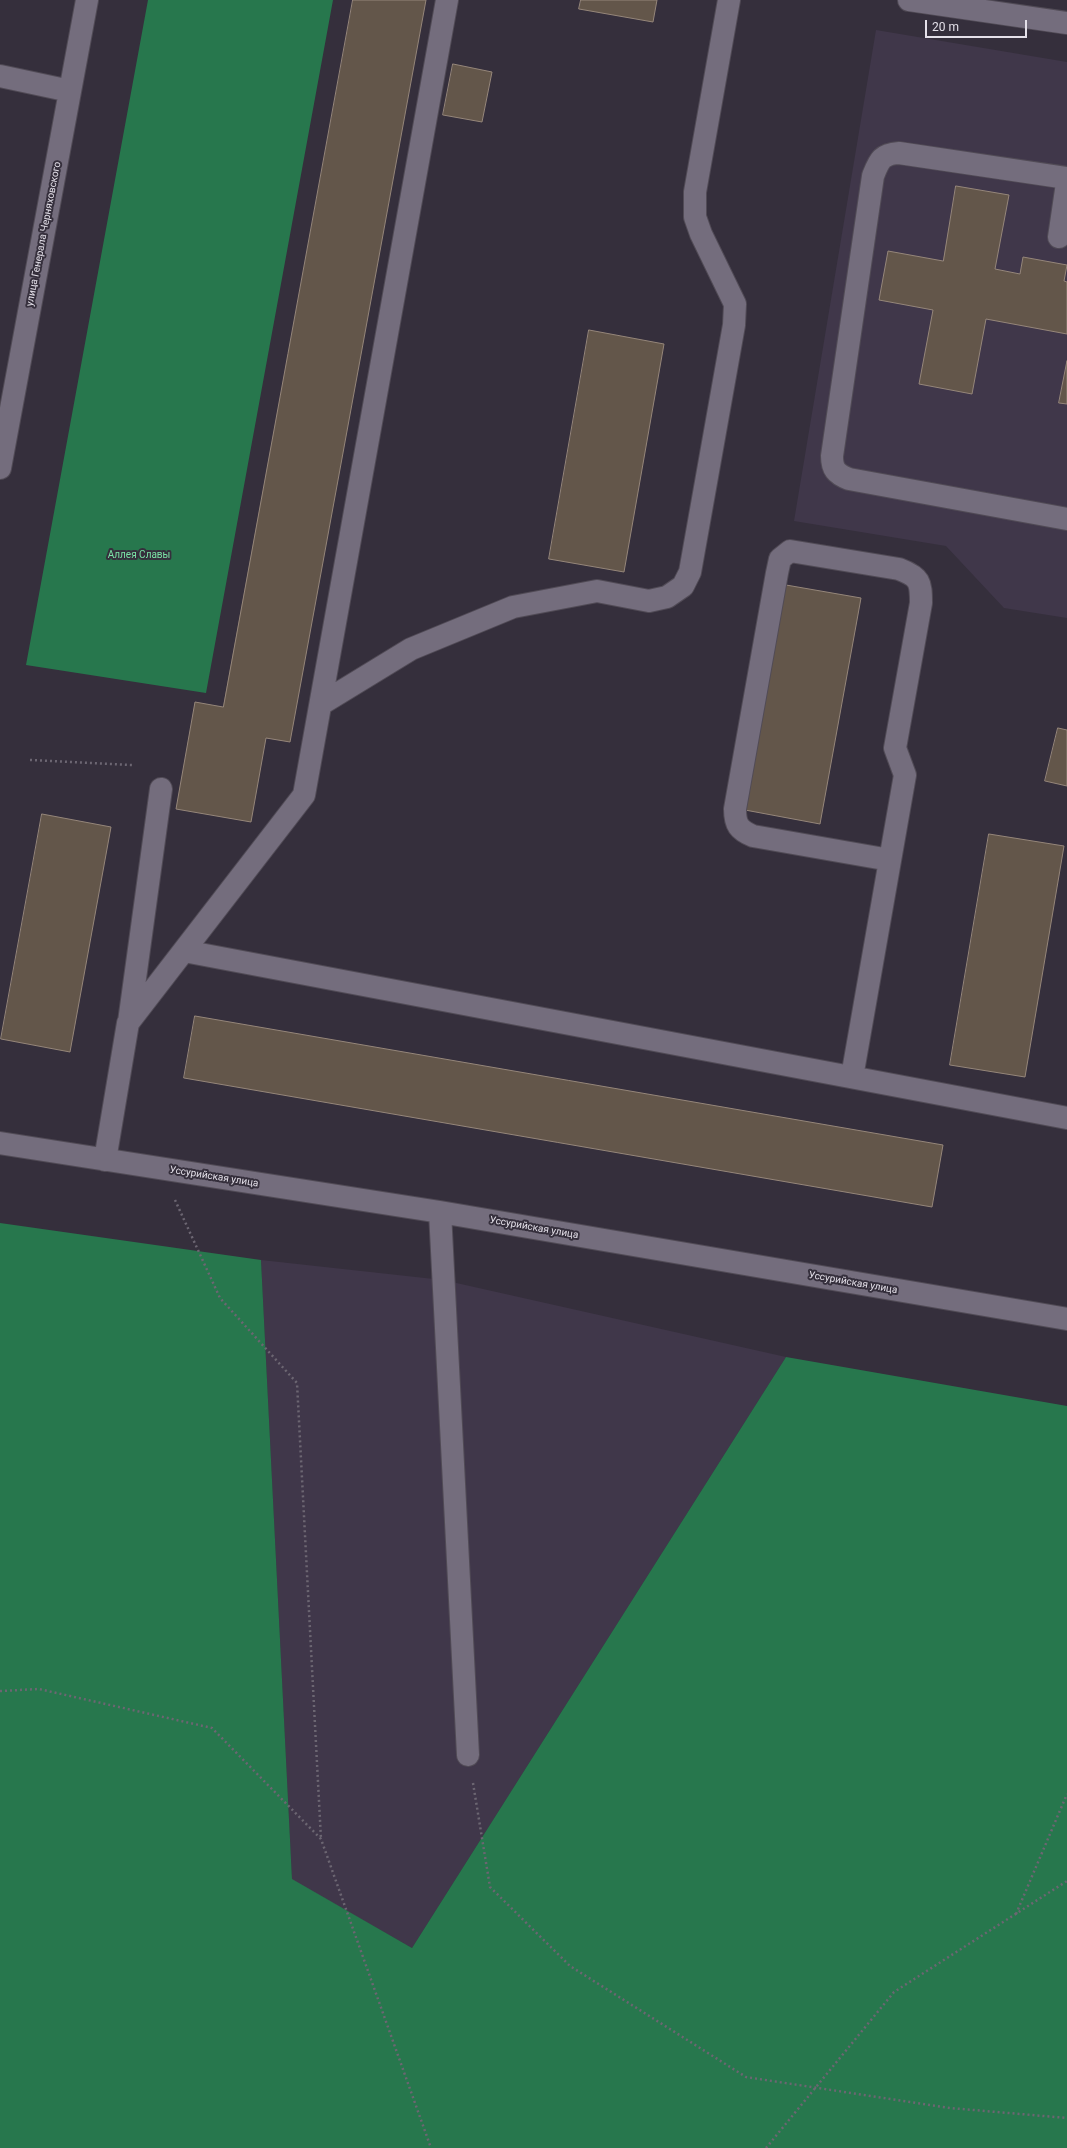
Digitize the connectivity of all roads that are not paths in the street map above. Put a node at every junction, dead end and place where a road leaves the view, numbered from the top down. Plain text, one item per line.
1 (87, 0) edge
2 (447, 0) edge
3 (729, 0) edge
4 (909, 0) edge
5 (1067, 23) edge
6 (0, 76) edge
7 (70, 91) junction
8 (1067, 186) edge
9 (1059, 237) dead end
10 (0, 468) edge
11 (1067, 519) edge
12 (321, 704) junction
13 (161, 789) dead end
14 (890, 860) junction
15 (184, 951) junction
16 (128, 1023) junction
17 (852, 1077) junction
18 (1067, 1118) edge
19 (0, 1143) edge
20 (106, 1160) junction
21 (440, 1212) junction
22 (1067, 1319) edge
23 (468, 1755) road end

1 - 7 street, улица Генерала Черняховского
2 - 12 street
3 - 12 street
4 - 5 street
6 - 7 street
7 - 10 street, улица Генерала Черняховского
8 - 9 street
8 - 11 street
12 - 15 street
13 - 16 street
14 - 14 street
14 - 17 street
15 - 16 street
15 - 17 street
16 - 20 street
17 - 18 street
19 - 20 street, Уссурийская улица
20 - 21 street, Уссурийская улица
21 - 22 street, Уссурийская улица
21 - 23 street

